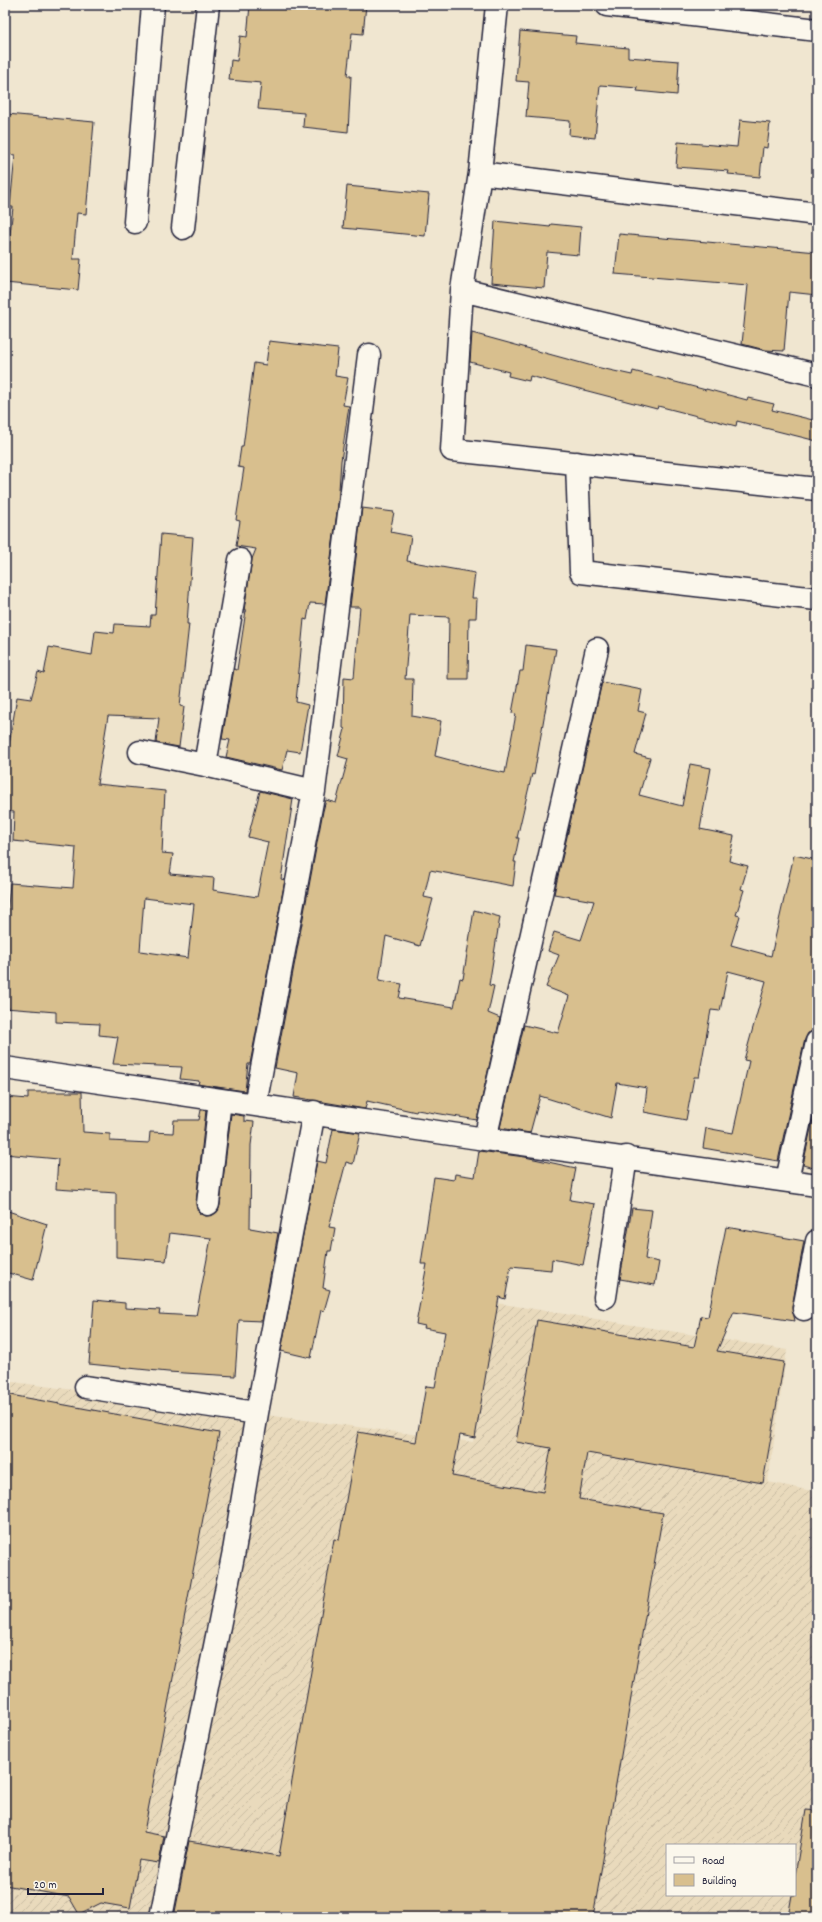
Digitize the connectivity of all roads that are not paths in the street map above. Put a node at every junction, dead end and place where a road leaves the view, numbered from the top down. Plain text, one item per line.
1 (153, 5) edge
2 (208, 5) edge
3 (497, 5) edge
4 (607, 5) edge
5 (817, 30) edge
6 (480, 173) junction
7 (817, 214) edge
8 (135, 222) dead end
9 (183, 228) dead end
10 (462, 290) junction
11 (369, 355) dead end
12 (817, 375) edge
13 (577, 463) junction
14 (817, 489) edge
15 (240, 560) dead end
16 (817, 599) edge
17 (597, 649) dead end
18 (140, 752) dead end
19 (205, 765) junction
20 (314, 791) junction
21 (817, 1042) edge
22 (5, 1068) edge
23 (220, 1100) junction
24 (255, 1104) junction
25 (314, 1112) junction
26 (485, 1139) junction
27 (626, 1157) junction
28 (788, 1180) junction
29 (817, 1185) edge
30 (208, 1204) dead end
31 (817, 1241) edge
32 (606, 1297) dead end
33 (804, 1309) dead end
34 (86, 1387) dead end
35 (257, 1413) junction
36 (161, 1917) edge

1 - 8 street
2 - 9 street
3 - 6 street
4 - 5 street
6 - 7 street
6 - 10 street
10 - 12 street
10 - 13 street
11 - 20 street
13 - 14 street
13 - 16 street
15 - 19 street
17 - 26 street
18 - 19 street
19 - 20 street
20 - 24 street
21 - 28 street
22 - 23 street
23 - 24 street
23 - 30 street
24 - 25 street
25 - 26 street
25 - 35 street
26 - 27 street
27 - 28 street
27 - 32 street
28 - 29 street
31 - 33 street
34 - 35 street
35 - 36 street

